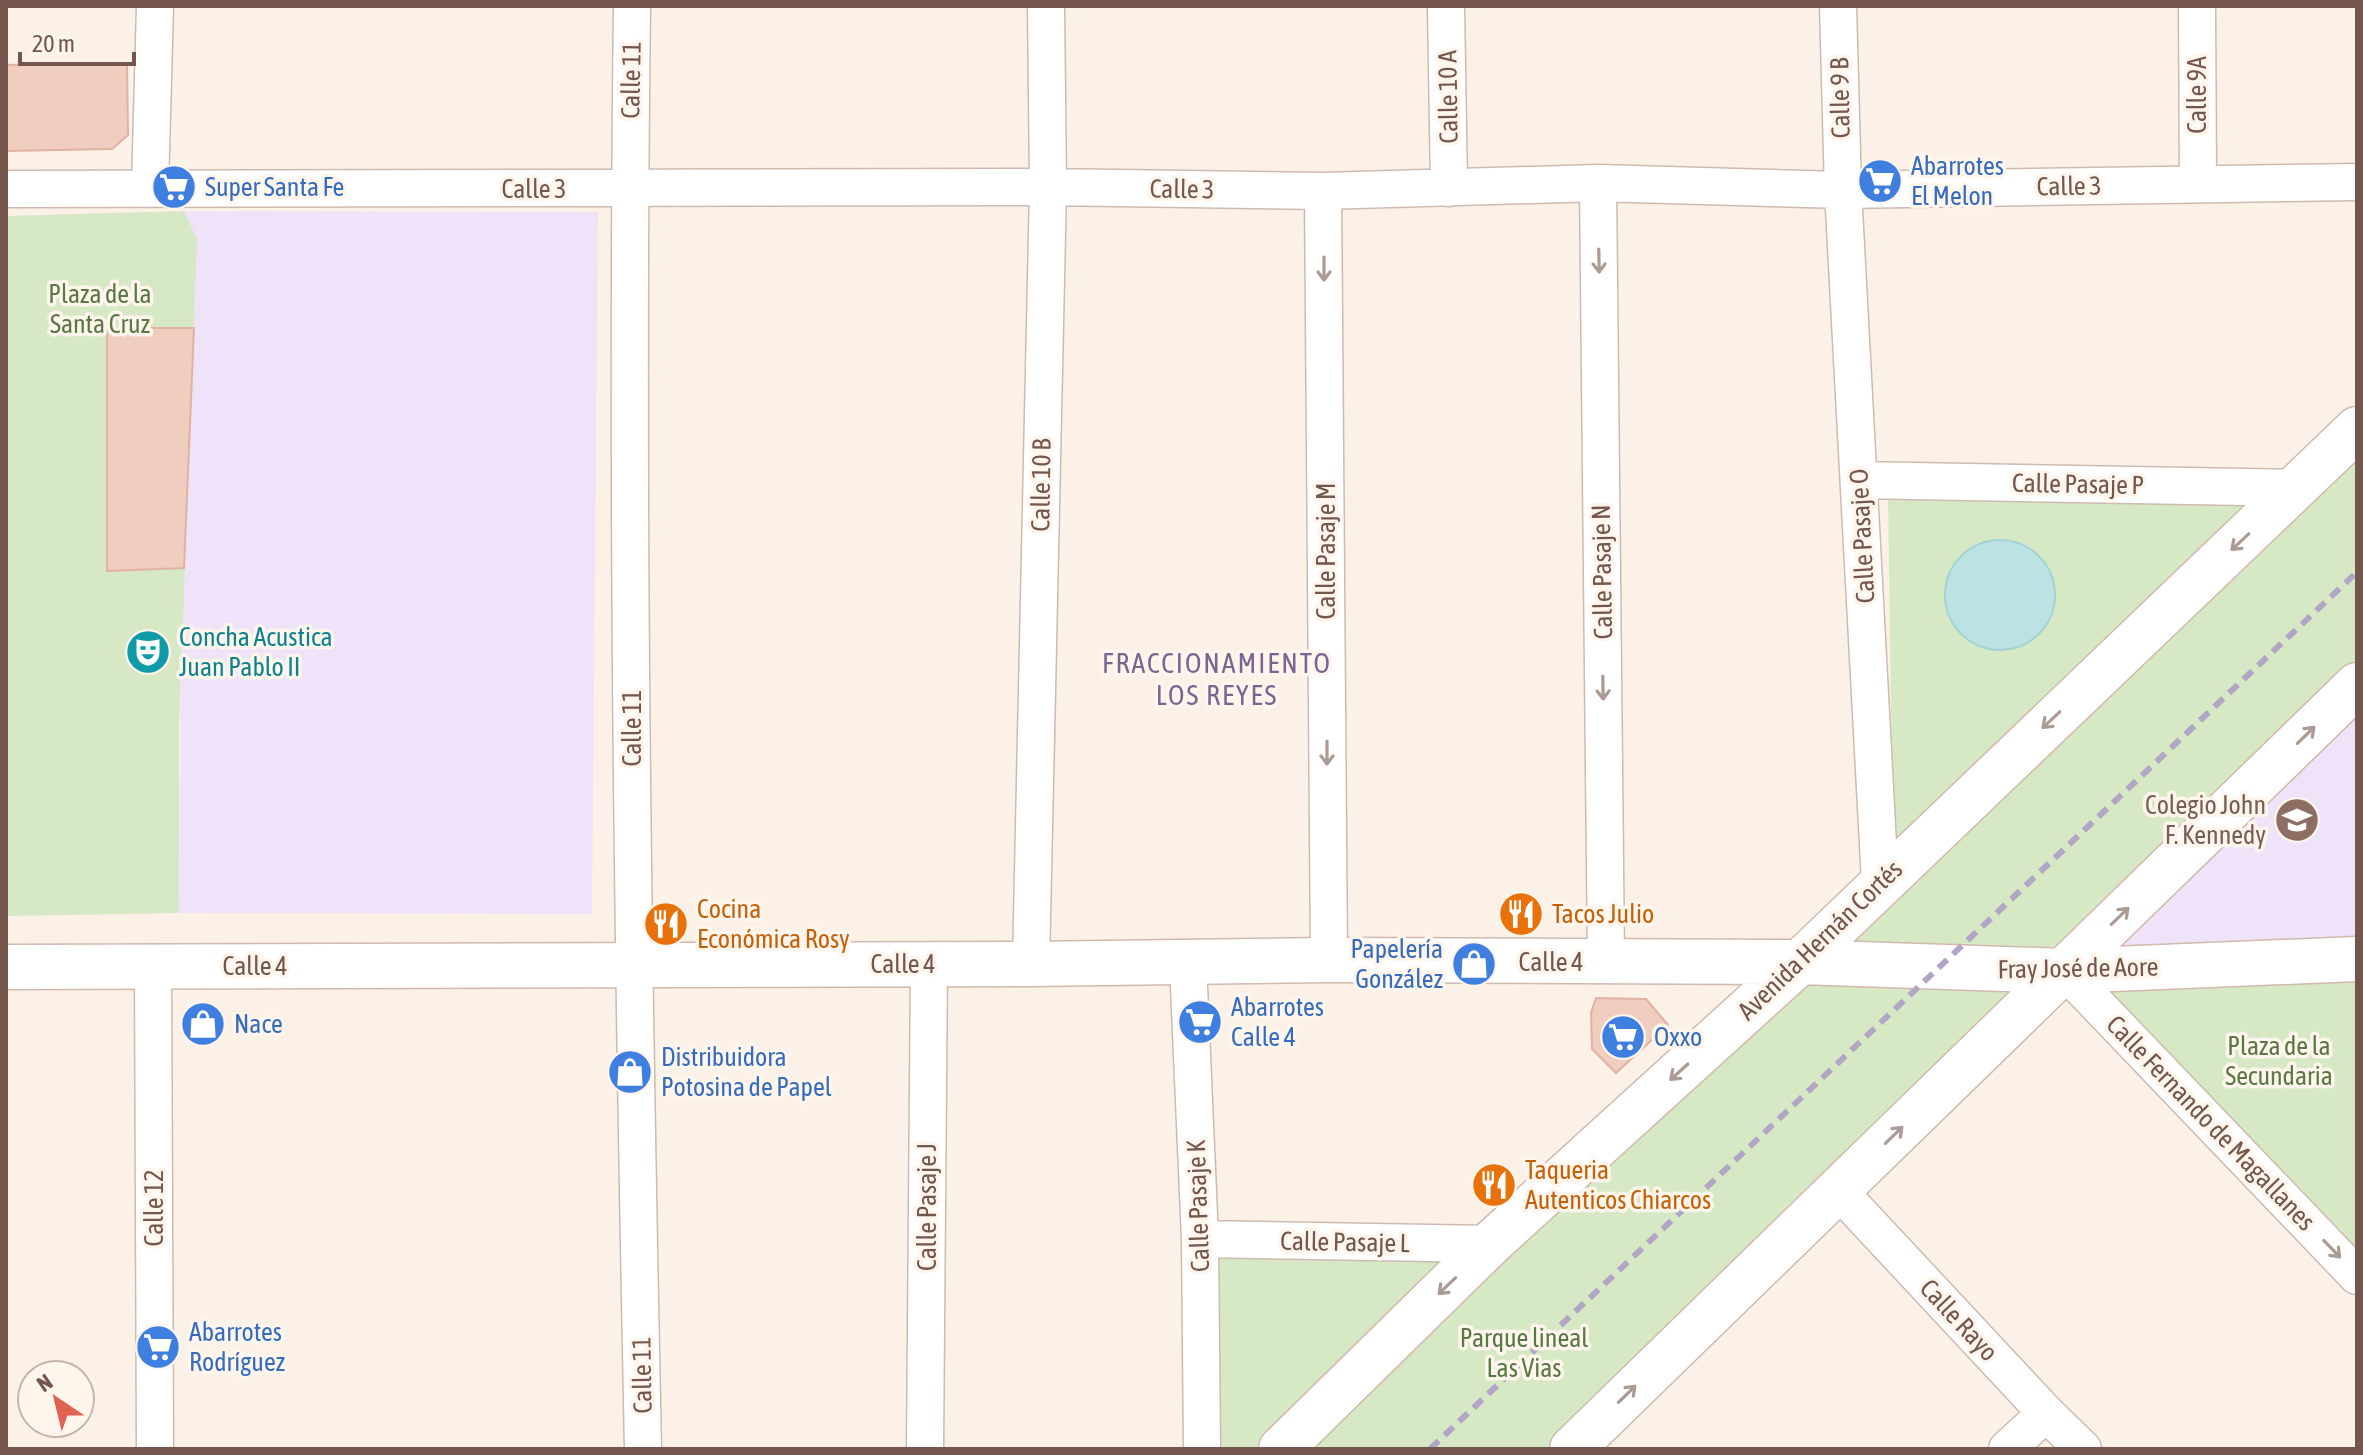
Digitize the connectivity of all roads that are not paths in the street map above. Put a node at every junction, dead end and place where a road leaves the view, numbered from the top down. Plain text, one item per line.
1 (155, 6) edge
2 (632, 6) edge
3 (1046, 6) edge
4 (1446, 6) edge
5 (1838, 6) edge
6 (2197, 6) edge
7 (2357, 182) edge
8 (1598, 183) junction
9 (2198, 183) junction
10 (150, 187) junction
11 (1048, 187) junction
12 (1449, 188) junction
13 (6, 189) edge
14 (629, 190) junction
15 (1843, 190) junction
16 (1323, 191) junction
17 (2357, 429) edge
18 (1859, 480) junction
19 (2297, 488) junction
20 (2357, 685) edge
21 (1880, 882) junction
22 (2357, 959) edge
23 (1329, 960) junction
24 (1606, 962) junction
25 (1800, 962) junction
26 (1188, 963) junction
27 (633, 964) junction
28 (929, 964) junction
29 (1031, 964) junction
30 (153, 966) junction
31 (6, 967) edge
32 (2065, 971) junction
33 (1837, 1189) junction
34 (1200, 1239) junction
35 (1490, 1244) junction
36 (2357, 1276) edge
37 (2046, 1413) junction
38 (155, 1449) edge
39 (643, 1449) edge
40 (925, 1449) edge
41 (1202, 1449) edge
42 (1281, 1449) edge
43 (1572, 1449) edge
44 (2007, 1449) edge
45 (2083, 1449) edge

1 - 10 street
2 - 14 street, Calle 11
3 - 11 street, Calle 10 B
4 - 12 street, Calle 10 A
5 - 15 street, Calle 9 B
6 - 9 street, Calle 9A
7 - 9 street, Calle 3
8 - 12 street, Calle 3
8 - 15 street, Calle 3
8 -> 24 street, Calle Pasaje N
9 - 15 street, Calle 3
10 - 13 street, Calle 3
10 - 14 street, Calle 3
11 - 14 street, Calle 3
11 - 16 street, Calle 3
11 - 29 street, Calle 10 B
12 - 16 street, Calle 3
14 - 27 street, Calle 11
15 - 18 street, Calle Pasaje O
16 -> 23 street, Calle Pasaje M
17 - 19 main road, Avenida Hernán Cortés
18 - 19 street, Calle Pasaje P
18 - 21 street, Calle Pasaje O
19 -> 21 main road, Avenida Hernán Cortés
32 -> 20 main road
21 - 25 main road, Avenida Hernán Cortés
22 - 32 main road, Fray José de Aore
23 - 24 main road, Calle 4
23 - 26 main road, Calle 4
24 - 25 main road, Calle 4
25 - 32 main road, Fray José de Aore
25 -> 35 main road, Avenida Hernán Cortés
26 - 29 main road, Calle 4
26 - 34 street, Calle Pasaje K
27 - 28 main road, Calle 4
27 - 30 main road, Calle 4
27 - 39 street, Calle 11
28 - 29 main road, Calle 4
28 - 40 street, Calle Pasaje J
30 - 31 main road, Calle 4
30 - 38 street, Calle 12
33 -> 32 main road
32 -> 36 street, Calle Fernando de Magallanes
33 - 37 street, Calle Rayo
43 -> 33 main road
34 - 35 street, Calle Pasaje L
34 - 41 street, Calle Pasaje K
35 -> 42 main road, Avenida Hernán Cortés
37 - 44 street
37 - 45 street, Calle Rayo

